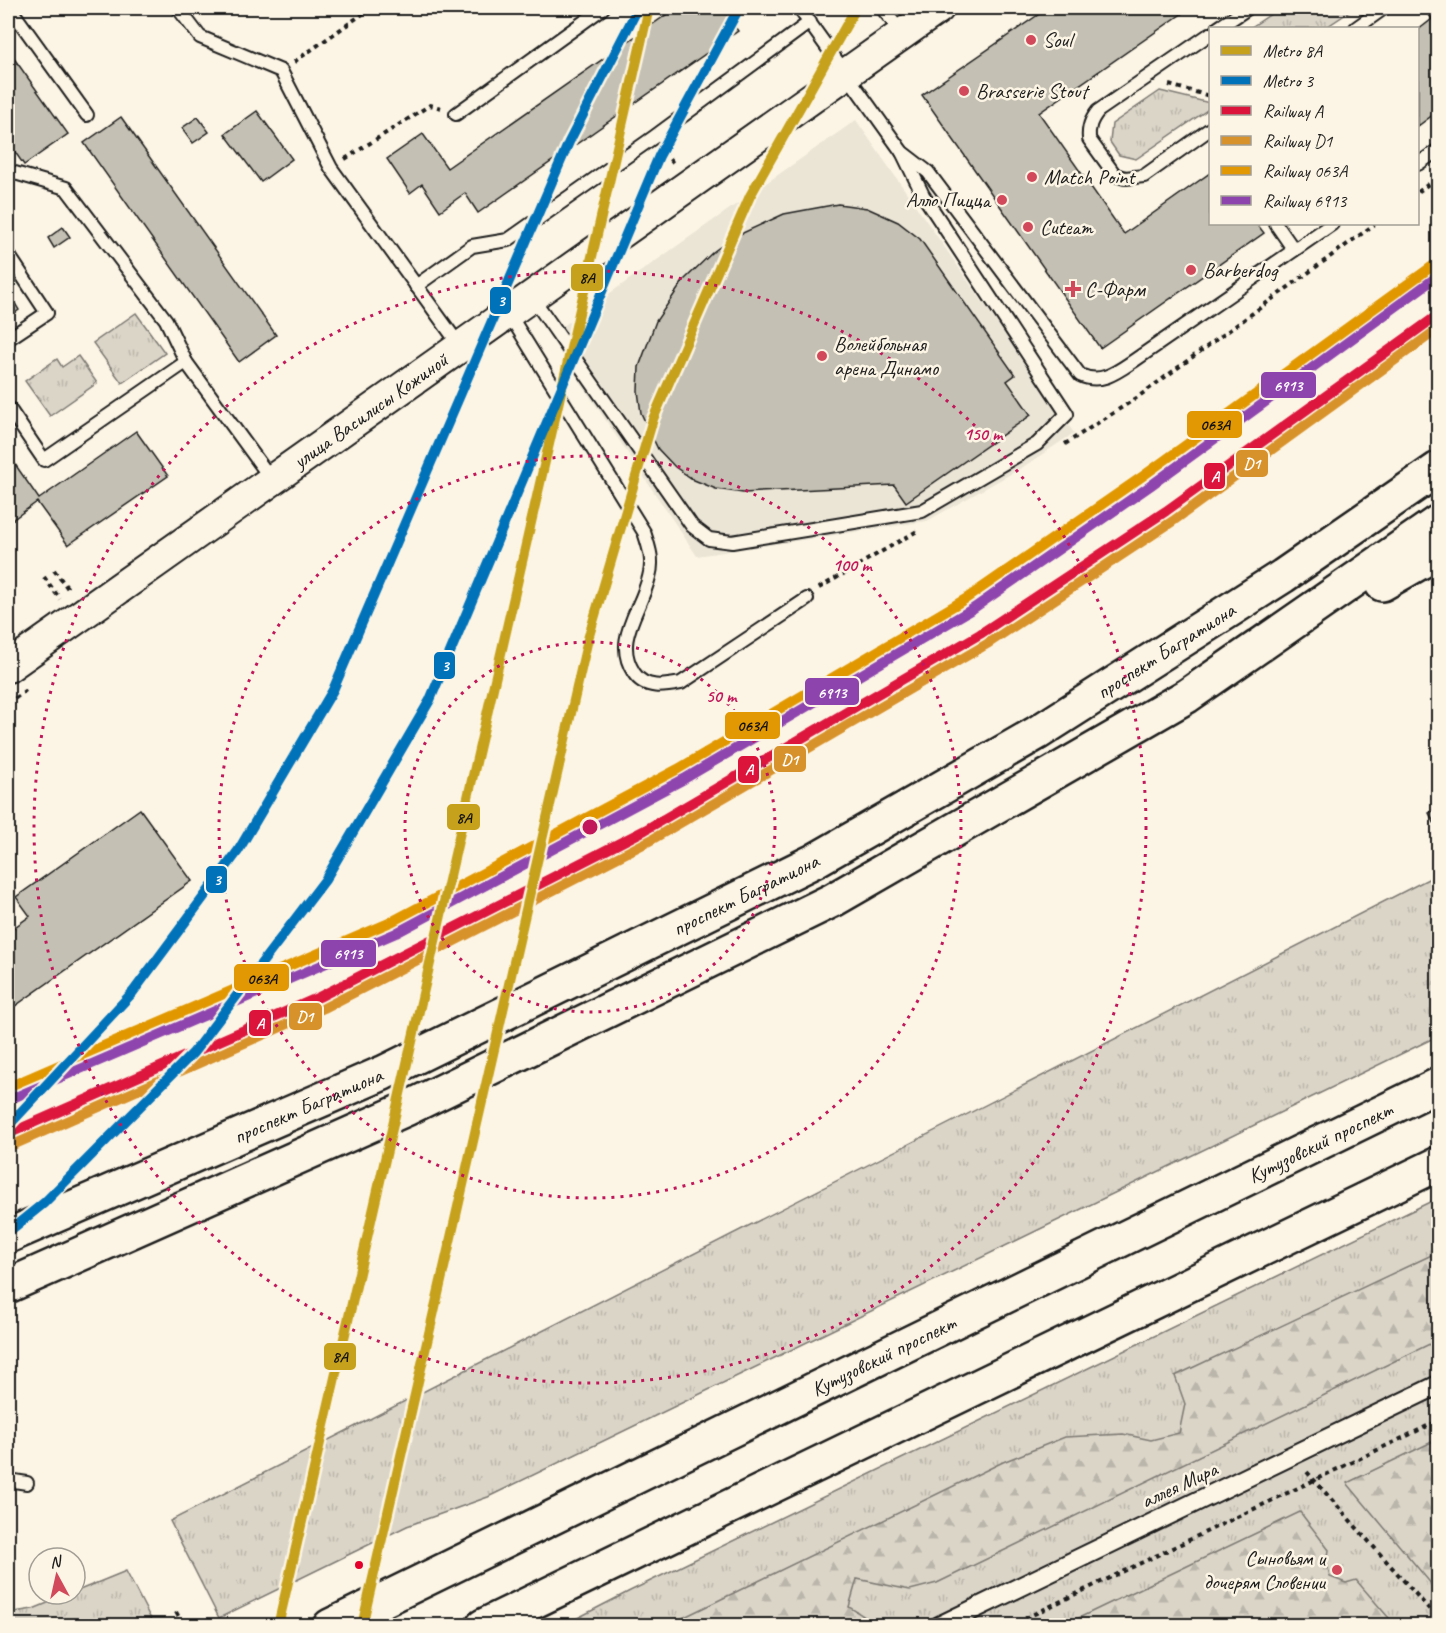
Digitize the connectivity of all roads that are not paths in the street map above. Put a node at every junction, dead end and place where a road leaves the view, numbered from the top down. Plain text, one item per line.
1 (10, 8) edge
2 (178, 8) edge
3 (603, 8) edge
4 (799, 8) edge
5 (882, 8) edge
6 (939, 8) edge
7 (1248, 8) edge
8 (1384, 8) edge
9 (810, 22) junction
10 (1220, 27) edge
11 (1357, 27) edge
12 (902, 33) junction
13 (1209, 35) edge
14 (846, 73) junction
15 (456, 114) road end
16 (87, 116) dead end
17 (1209, 130) edge
18 (1438, 150) edge
19 (902, 152) junction
20 (1419, 163) edge
21 (8, 171) edge
22 (1277, 225) edge
23 (1331, 225) edge
24 (1294, 250) junction
25 (8, 254) edge
26 (416, 286) junction
27 (520, 305) junction
28 (8, 339) edge
29 (460, 347) junction
30 (186, 362) junction
31 (8, 407) edge
32 (1438, 469) edge
33 (273, 480) junction
34 (1438, 522) edge
35 (1438, 552) edge
36 (807, 599) road end
37 (8, 667) edge
38 (1187, 696) junction
39 (1438, 1085) edge
40 (1438, 1164) edge
41 (8, 1236) edge
42 (8, 1286) edge
43 (1438, 1385) edge
44 (8, 1480) edge
45 (27, 1483) dead end
46 (330, 1626) edge
47 (483, 1626) edge
48 (939, 1626) edge

1 - 16 lane
2 - 26 lane
3 - 15 lane
4 - 9 lane
5 - 12 lane
6 - 12 street, улица Василисы Кожиной
7 - 10 lane
8 - 11 lane
9 - 14 lane
9 - 26 lane
12 - 14 street, улица Василисы Кожиной
13 - 17 lane
14 - 19 lane
14 - 27 street, улица Василисы Кожиной
18 - 20 lane
19 - 24 lane
19 - 27 lane
21 - 30 lane
22 - 24 lane
23 - 24 lane
25 - 28 lane
26 - 29 lane
27 - 29 street, улица Василисы Кожиной
27 - 36 lane
29 - 33 street, улица Василисы Кожиной
30 - 31 lane
30 - 33 lane
32 - 41 main road, проспект Багратиона
33 - 37 street, улица Василисы Кожиной
34 - 38 main road, проспект Багратиона
35 - 38 main road
38 - 42 main road, проспект Багратиона
39 - 46 main road, Кутузовский проспект
40 - 47 main road
43 - 48 street, аллея Мира
44 - 45 lane

